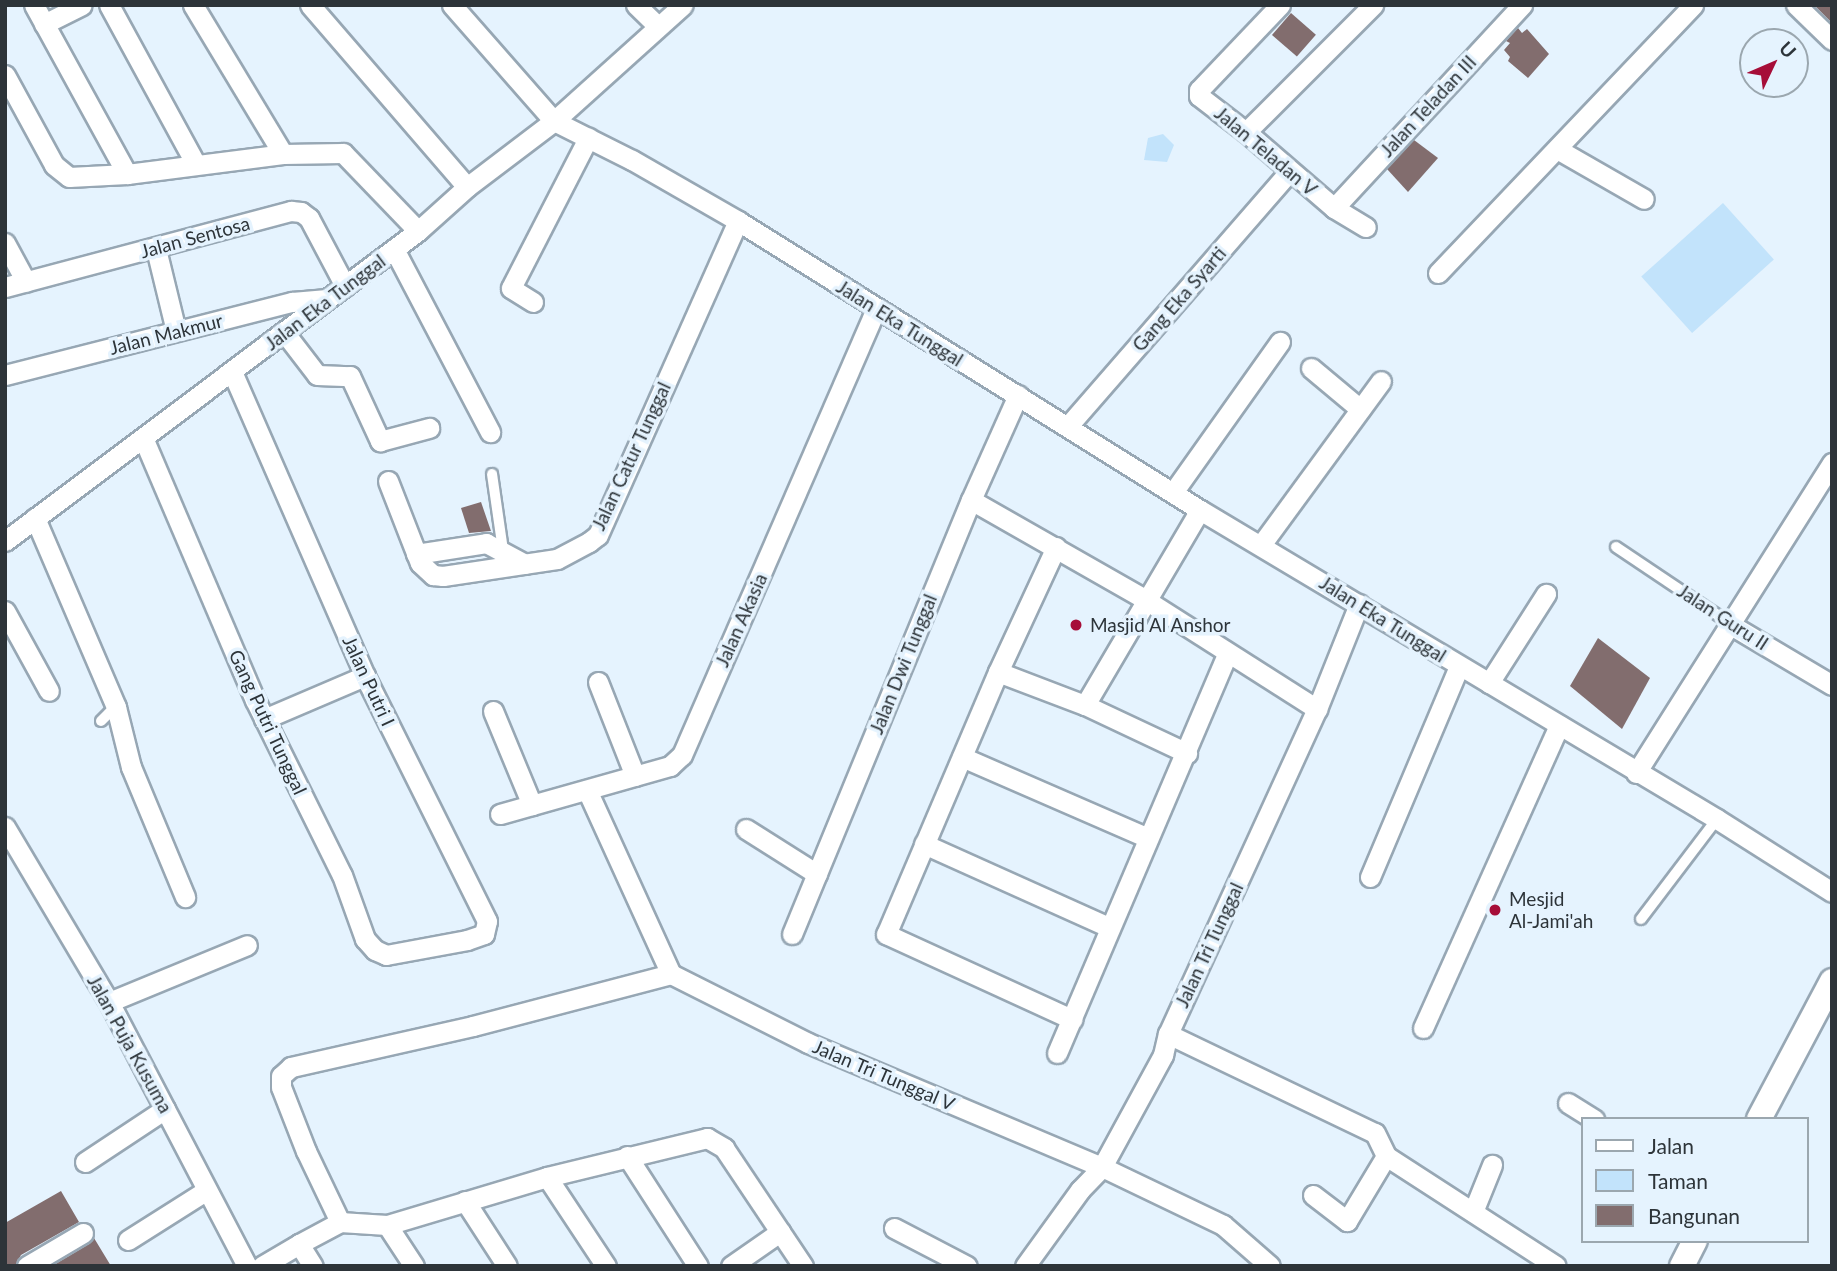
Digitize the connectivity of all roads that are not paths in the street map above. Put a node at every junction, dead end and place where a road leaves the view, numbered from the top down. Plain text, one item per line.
1 (34, 5) edge
2 (82, 5) edge
3 (109, 5) edge
4 (193, 5) edge
5 (310, 5) edge
6 (452, 5) edge
7 (636, 5) edge
8 (683, 5) edge
9 (1280, 5) edge
10 (1373, 5) edge
11 (1522, 5) edge
12 (1693, 5) edge
13 (1797, 5) edge
14 (44, 24) junction
15 (657, 26) junction
16 (1832, 40) edge
17 (5, 75) edge
18 (554, 121) junction
19 (1247, 132) junction
20 (588, 138) junction
21 (1557, 149) junction
22 (284, 154) junction
23 (195, 163) junction
24 (1290, 171) junction
25 (127, 174) junction
26 (467, 187) junction
27 (1644, 199) dead end
28 (1334, 208) junction
29 (738, 221) junction
30 (1366, 227) dead end
31 (418, 231) junction
32 (5, 243) edge
33 (156, 248) junction
34 (394, 249) junction
35 (1438, 273) dead end
36 (26, 282) junction
37 (345, 286) junction
38 (5, 287) edge
39 (328, 299) junction
40 (533, 302) dead end
41 (876, 309) junction
42 (176, 331) junction
43 (284, 332) junction
44 (1280, 342) dead end
45 (1311, 368) dead end
46 (232, 372) junction
47 (5, 374) edge
48 (1381, 381) dead end
49 (1018, 396) junction
50 (1360, 409) junction
51 (1068, 426) junction
52 (429, 428) dead end
53 (490, 432) dead end
54 (144, 440) junction
55 (1832, 463) edge
56 (492, 474) dead end
57 (388, 481) dead end
58 (1174, 491) junction
59 (971, 500) junction
60 (1200, 510) junction
61 (35, 518) junction
62 (5, 541) edge
63 (1261, 545) junction
64 (1056, 547) junction
65 (1616, 547) dead end
66 (503, 550) junction
67 (416, 554) junction
68 (525, 564) junction
69 (1546, 594) dead end
70 (1146, 600) junction
71 (1359, 604) junction
72 (5, 611) edge
73 (1731, 625) junction
74 (1227, 654) junction
75 (1459, 666) junction
76 (998, 672) junction
77 (365, 676) junction
78 (598, 682) dead end
79 (1489, 683) junction
80 (1832, 685) edge
81 (48, 691) dead end
82 (1085, 705) junction
83 (116, 707) junction
84 (1317, 709) junction
85 (494, 711) dead end
86 (264, 719) junction
87 (101, 722) dead end
88 (1559, 725) junction
89 (1187, 753) junction
90 (962, 757) junction
91 (1636, 773) junction
92 (635, 776) junction
93 (587, 790) junction
94 (532, 805) junction
95 (500, 814) dead end
96 (1717, 819) junction
97 (5, 827) edge
98 (746, 829) dead end
99 (1148, 838) junction
100 (924, 844) junction
101 (817, 874) junction
102 (1370, 877) dead end
103 (1832, 892) edge
104 (185, 897) dead end
105 (1641, 919) dead end
106 (1109, 927) junction
107 (792, 934) dead end
108 (247, 945) dead end
109 (429, 947) joint
110 (671, 974) junction
111 (1832, 981) edge
112 (109, 1002) junction
113 (1072, 1019) junction
114 (1423, 1028) dead end
115 (1168, 1034) junction
116 (1057, 1053) dead end
117 (1567, 1103) dead end
118 (165, 1109) junction
119 (1591, 1117) edge
120 (1760, 1117) edge
121 (627, 1156) junction
122 (1386, 1156) junction
123 (85, 1162) dead end
124 (1492, 1165) dead end
125 (1102, 1167) junction
126 (547, 1177) junction
127 (207, 1189) junction
128 (1313, 1195) dead end
129 (465, 1201) junction
130 (1473, 1212) junction
131 (340, 1222) junction
132 (387, 1225) junction
133 (894, 1228) dead end
134 (780, 1232) junction
135 (83, 1233) dead end
136 (128, 1240) dead end
137 (1694, 1243) edge
138 (299, 1244) junction
139 (27, 1266) edge
140 (247, 1266) edge
141 (262, 1266) edge
142 (313, 1266) edge
143 (414, 1266) edge
144 (507, 1266) edge
145 (606, 1266) edge
146 (698, 1266) edge
147 (732, 1266) edge
148 (803, 1266) edge
149 (967, 1266) edge
150 (1025, 1266) edge
151 (1270, 1266) edge
152 (1556, 1266) edge
153 (1682, 1266) edge

1 - 14 street
2 - 14 street
3 - 23 street
4 - 22 street
5 - 26 street
6 - 18 street
7 - 15 street
8 - 15 street
9 - 19 street, Jalan Teladan V
10 - 19 street
11 - 28 street, Jalan Teladan III
12 - 21 street
13 - 16 street
14 - 25 street
15 - 18 street
17 - 25 street
18 - 20 street, Jalan Eka Tunggal
18 - 26 street, Jalan Eka Tunggal
19 - 24 street, Jalan Teladan V
20 - 29 street, Jalan Eka Tunggal
20 - 40 street
21 - 27 street
21 - 35 street
22 - 23 street
22 - 31 street
23 - 25 street
24 - 28 street, Jalan Teladan V
24 - 51 street, Gang Eka Syarti
26 - 31 street, Jalan Eka Tunggal
28 - 30 street, Jalan Teladan V
29 - 41 street, Jalan Eka Tunggal
29 - 68 street, Jalan Catur Tunggal
31 - 34 street, Jalan Eka Tunggal
32 - 36 street
33 - 36 street, Jalan Sentosa
33 - 37 street, Jalan Sentosa
33 - 42 street
34 - 37 street, Jalan Eka Tunggal
34 - 53 street
36 - 38 street, Jalan Sentosa
37 - 39 street, Jalan Eka Tunggal
39 - 42 street, Jalan Makmur
39 - 43 street, Jalan Eka Tunggal
41 - 49 street, Jalan Eka Tunggal
41 - 92 street, Jalan Akasia
42 - 47 street, Jalan Makmur
43 - 46 street, Jalan Eka Tunggal
43 - 52 street
44 - 58 street
45 - 50 street
46 - 54 street, Jalan Eka Tunggal
46 - 77 street, Jalan Putri I
48 - 50 street
49 - 51 street, Jalan Eka Tunggal
49 - 59 street, Jalan Dwi Tunggal
50 - 63 street
51 - 58 street, Jalan Eka Tunggal
54 - 61 street, Jalan Eka Tunggal
54 - 86 street, Gang Putri Tunggal
55 - 73 street
56 - 66 lane
57 - 67 street
58 - 60 street, Jalan Eka Tunggal
59 - 64 street
59 - 101 street, Jalan Dwi Tunggal
60 - 63 street, Jalan Eka Tunggal
60 - 70 street
61 - 62 street, Jalan Eka Tunggal
61 - 83 street
63 - 71 street, Jalan Eka Tunggal
64 - 70 street
64 - 76 street
65 - 73 lane, Jalan Guru II
66 - 67 street
66 - 68 street
67 - 68 street, Jalan Catur Tunggal
69 - 79 street
70 - 74 street
70 - 82 street
71 - 75 street, Jalan Eka Tunggal
71 - 84 street, Jalan Tri Tunggal
72 - 81 street
73 - 80 street, Jalan Guru II
73 - 91 street
74 - 84 street
74 - 89 street
75 - 79 street, Jalan Eka Tunggal
75 - 102 street
76 - 82 street
76 - 90 street
77 - 86 street
77 - 109 street, Jalan Putri I
78 - 92 street
79 - 88 street, Jalan Eka Tunggal
82 - 89 street
83 - 87 lane
83 - 104 street
84 - 115 street, Jalan Tri Tunggal
85 - 94 street
86 - 109 street, Gang Putri Tunggal
88 - 91 street, Jalan Eka Tunggal
88 - 114 street
89 - 99 street
90 - 99 street
90 - 100 street
91 - 96 street, Jalan Eka Tunggal
92 - 93 street, Jalan Akasia
93 - 94 street, Jalan Akasia
93 - 110 street
94 - 95 street, Jalan Akasia
96 - 103 street, Jalan Eka Tunggal
96 - 105 lane
97 - 112 street, Jalan Puja Kusuma
98 - 101 street
99 - 106 street
100 - 106 street
100 - 113 street
101 - 107 street, Jalan Dwi Tunggal
106 - 113 street
108 - 112 street
110 - 125 street, Jalan Tri Tunggal V
110 - 131 street
111 - 120 street
112 - 118 street, Jalan Puja Kusuma
113 - 116 street
115 - 122 street
115 - 125 street, Jalan Tri Tunggal
117 - 119 street
118 - 123 street
118 - 127 street, Jalan Puja Kusuma
121 - 126 street
121 - 134 street
121 - 146 street
122 - 128 street
122 - 130 street
124 - 130 street
125 - 150 street, Jalan Tri Tunggal
125 - 151 street, Jalan Tri Tunggal V
126 - 129 street
126 - 145 street
127 - 136 street
127 - 140 street, Jalan Puja Kusuma
129 - 132 street
129 - 144 street
130 - 152 street
131 - 132 street
131 - 138 street
132 - 143 street
133 - 149 street
134 - 147 street
134 - 148 street
135 - 139 street
137 - 153 street
138 - 141 street
138 - 142 street

